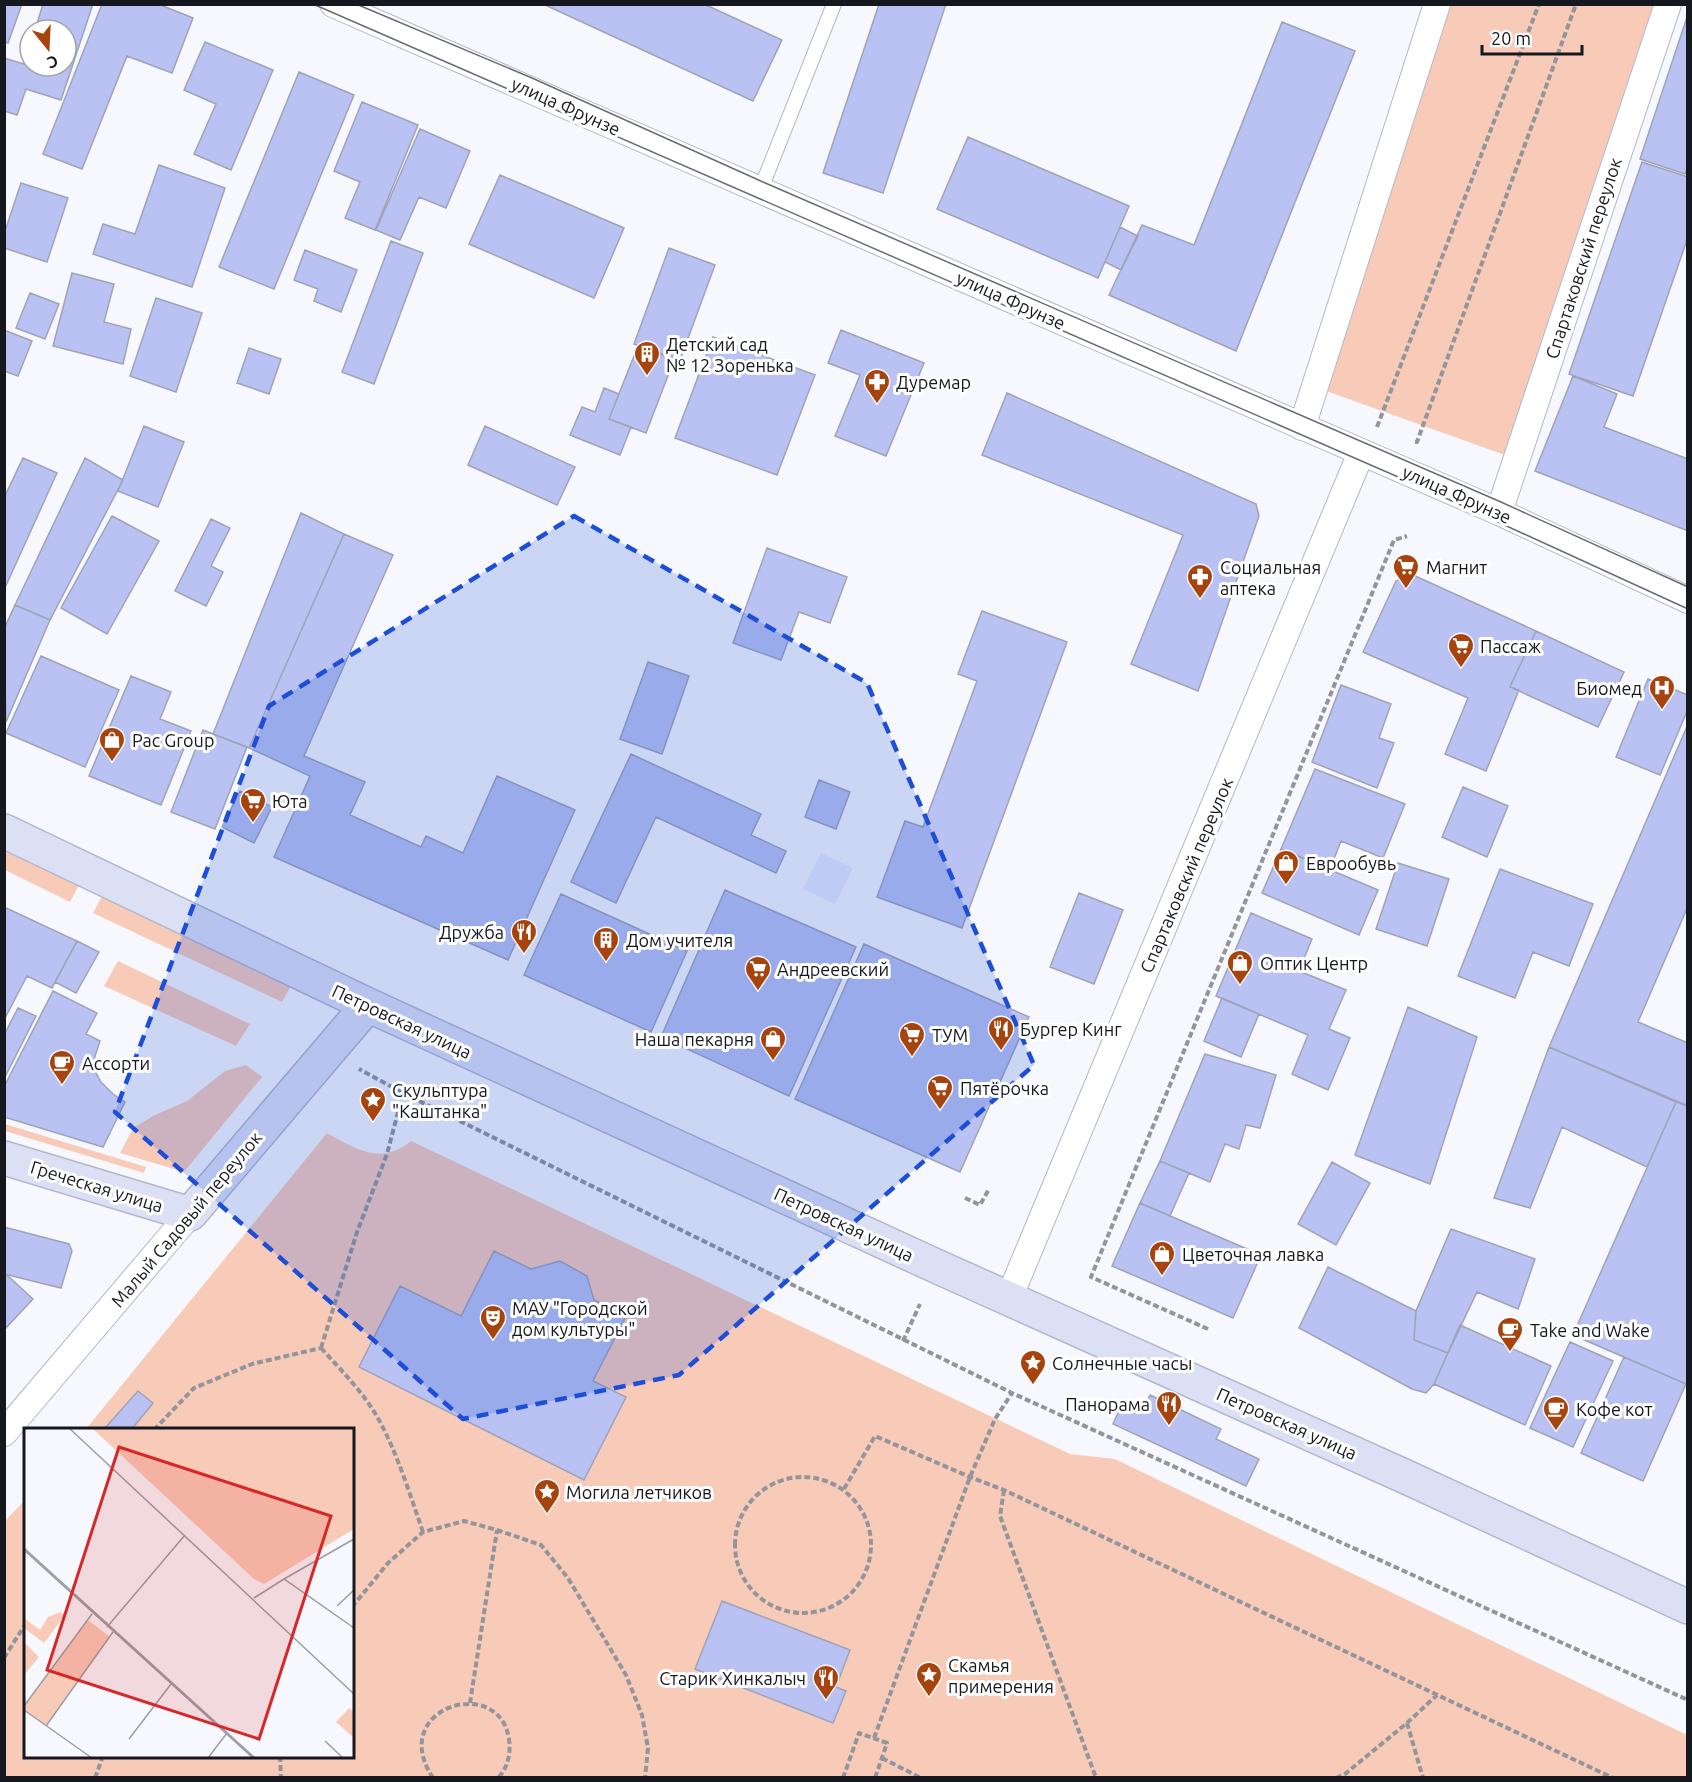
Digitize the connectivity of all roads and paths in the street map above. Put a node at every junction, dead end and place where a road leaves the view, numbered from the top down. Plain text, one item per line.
1 (333, 4) edge
2 (834, 4) edge
3 (1437, 4) edge
4 (1539, 4) edge
5 (1576, 4) edge
6 (1668, 4) edge
7 (760, 191) junction
8 (1302, 427) junction
9 (1387, 431) dead end
10 (1407, 438) dead end
11 (1361, 453) junction
12 (1499, 512) junction
13 (1407, 536) dead end
14 (1688, 600) edge
15 (4, 831) edge
16 (368, 1005) junction
17 (359, 1069) dead end
18 (403, 1093) junction
19 (4, 1158) edge
20 (989, 1189) dead end
21 (965, 1198) dead end
22 (190, 1214) junction
23 (1009, 1298) junction
24 (920, 1304) dead end
25 (1208, 1329) dead end
26 (903, 1341) junction
27 (321, 1348) junction
28 (1012, 1393) junction
29 (156, 1428) edge
30 (4, 1433) edge
31 (970, 1477) junction
32 (844, 1490) junction
33 (1004, 1490) junction
34 (497, 1530) junction
35 (423, 1532) junction
36 (354, 1605) edge
37 (1688, 1607) edge
38 (24, 1626) edge
39 (4, 1658) edge
40 (1437, 1695) junction
41 (1688, 1700) edge
42 (470, 1703) junction
43 (1407, 1723) junction
44 (874, 1738) junction
45 (102, 1758) edge
46 (280, 1758) edge
47 (882, 1758) junction
48 (96, 1776) edge
49 (1345, 1776) edge
50 (102, 1778) edge
51 (281, 1778) edge
52 (433, 1778) edge
53 (498, 1778) edge
54 (645, 1778) edge
55 (843, 1778) edge
56 (874, 1778) edge
57 (921, 1778) edge
58 (1096, 1778) edge
59 (1336, 1778) edge
60 (1423, 1778) edge
61 (1613, 1778) edge

1 - 7 street, улица Фрунзе
2 - 7 lane
3 - 8 street
4 - 9 path
5 - 10 path
6 - 12 street, Спартаковский переулок
7 - 8 street, улица Фрунзе
8 - 11 street, улица Фрунзе
11 - 12 street, улица Фрунзе
11 - 23 street, Спартаковский переулок
12 - 14 street, улица Фрунзе
13 - 25 path
15 - 16 main road, Петровская улица
16 - 22 main road, Малый Садовый переулок
16 - 23 main road, Петровская улица
17 - 18 path
18 - 26 path
18 - 27 path
19 - 22 main road, Греческая улица
20 - 21 path
22 - 30 street, Малый Садовый переулок
23 - 37 main road, Петровская улица
24 - 26 path
26 - 28 path
27 - 29 path
27 - 35 path
28 - 31 path
28 - 41 path
31 - 32 path
31 - 33 path
31 - 44 path
32 - 32 path
33 - 40 path
33 - 58 path
34 - 35 path
34 - 42 path
34 - 54 path
35 - 36 path
38 - 39 path
40 - 43 path
40 - 61 path
42 - 52 path
42 - 53 path
43 - 49 path
43 - 60 path
44 - 47 path
44 - 55 path
45 - 48 path
46 - 51 path
47 - 56 path
47 - 57 path
48 - 50 path
49 - 59 path

